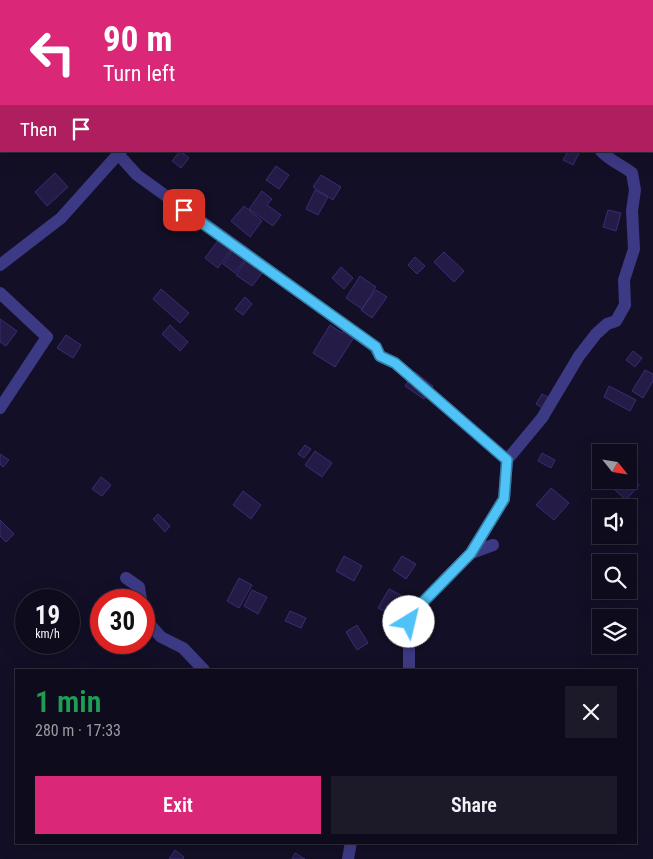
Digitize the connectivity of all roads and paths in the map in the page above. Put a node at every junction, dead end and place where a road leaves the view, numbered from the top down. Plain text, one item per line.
1 (602, 152) edge
2 (120, 153) edge
3 (0, 265) edge
4 (0, 294) edge
5 (0, 408) edge
6 (507, 460) junction
7 (493, 546) dead end
8 (471, 553) junction
9 (126, 578) dead end
10 (139, 589) edge
11 (155, 630) edge
12 (203, 669) edge
13 (408, 669) edge
14 (351, 844) edge
15 (348, 859) edge

1 - 6 street
2 - 3 street
2 - 6 street
4 - 5 street
6 - 8 street
7 - 8 street
8 - 13 street
9 - 10 street
11 - 12 street
14 - 15 street

